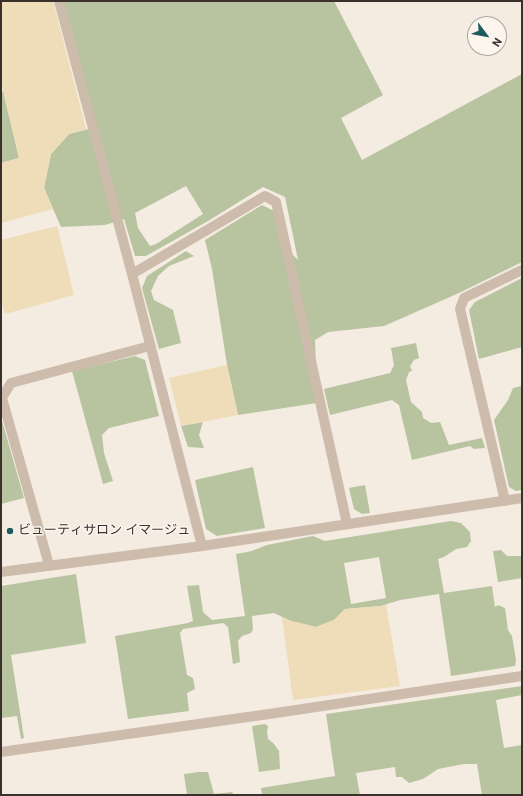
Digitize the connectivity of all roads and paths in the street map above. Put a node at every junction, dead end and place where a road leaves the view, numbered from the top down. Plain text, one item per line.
1 (59, 1) edge
2 (522, 270) edge
3 (132, 274) junction
4 (150, 346) junction
5 (522, 498) edge
6 (505, 501) junction
7 (347, 524) junction
8 (202, 546) junction
9 (49, 565) junction
10 (1, 572) edge
11 (522, 676) edge
12 (1, 752) edge

1 - 3 street
2 - 6 street
3 - 4 street
3 - 7 street
4 - 8 street
4 - 9 street
5 - 6 street
6 - 7 street
7 - 8 street
8 - 9 street
9 - 10 street
11 - 12 street

